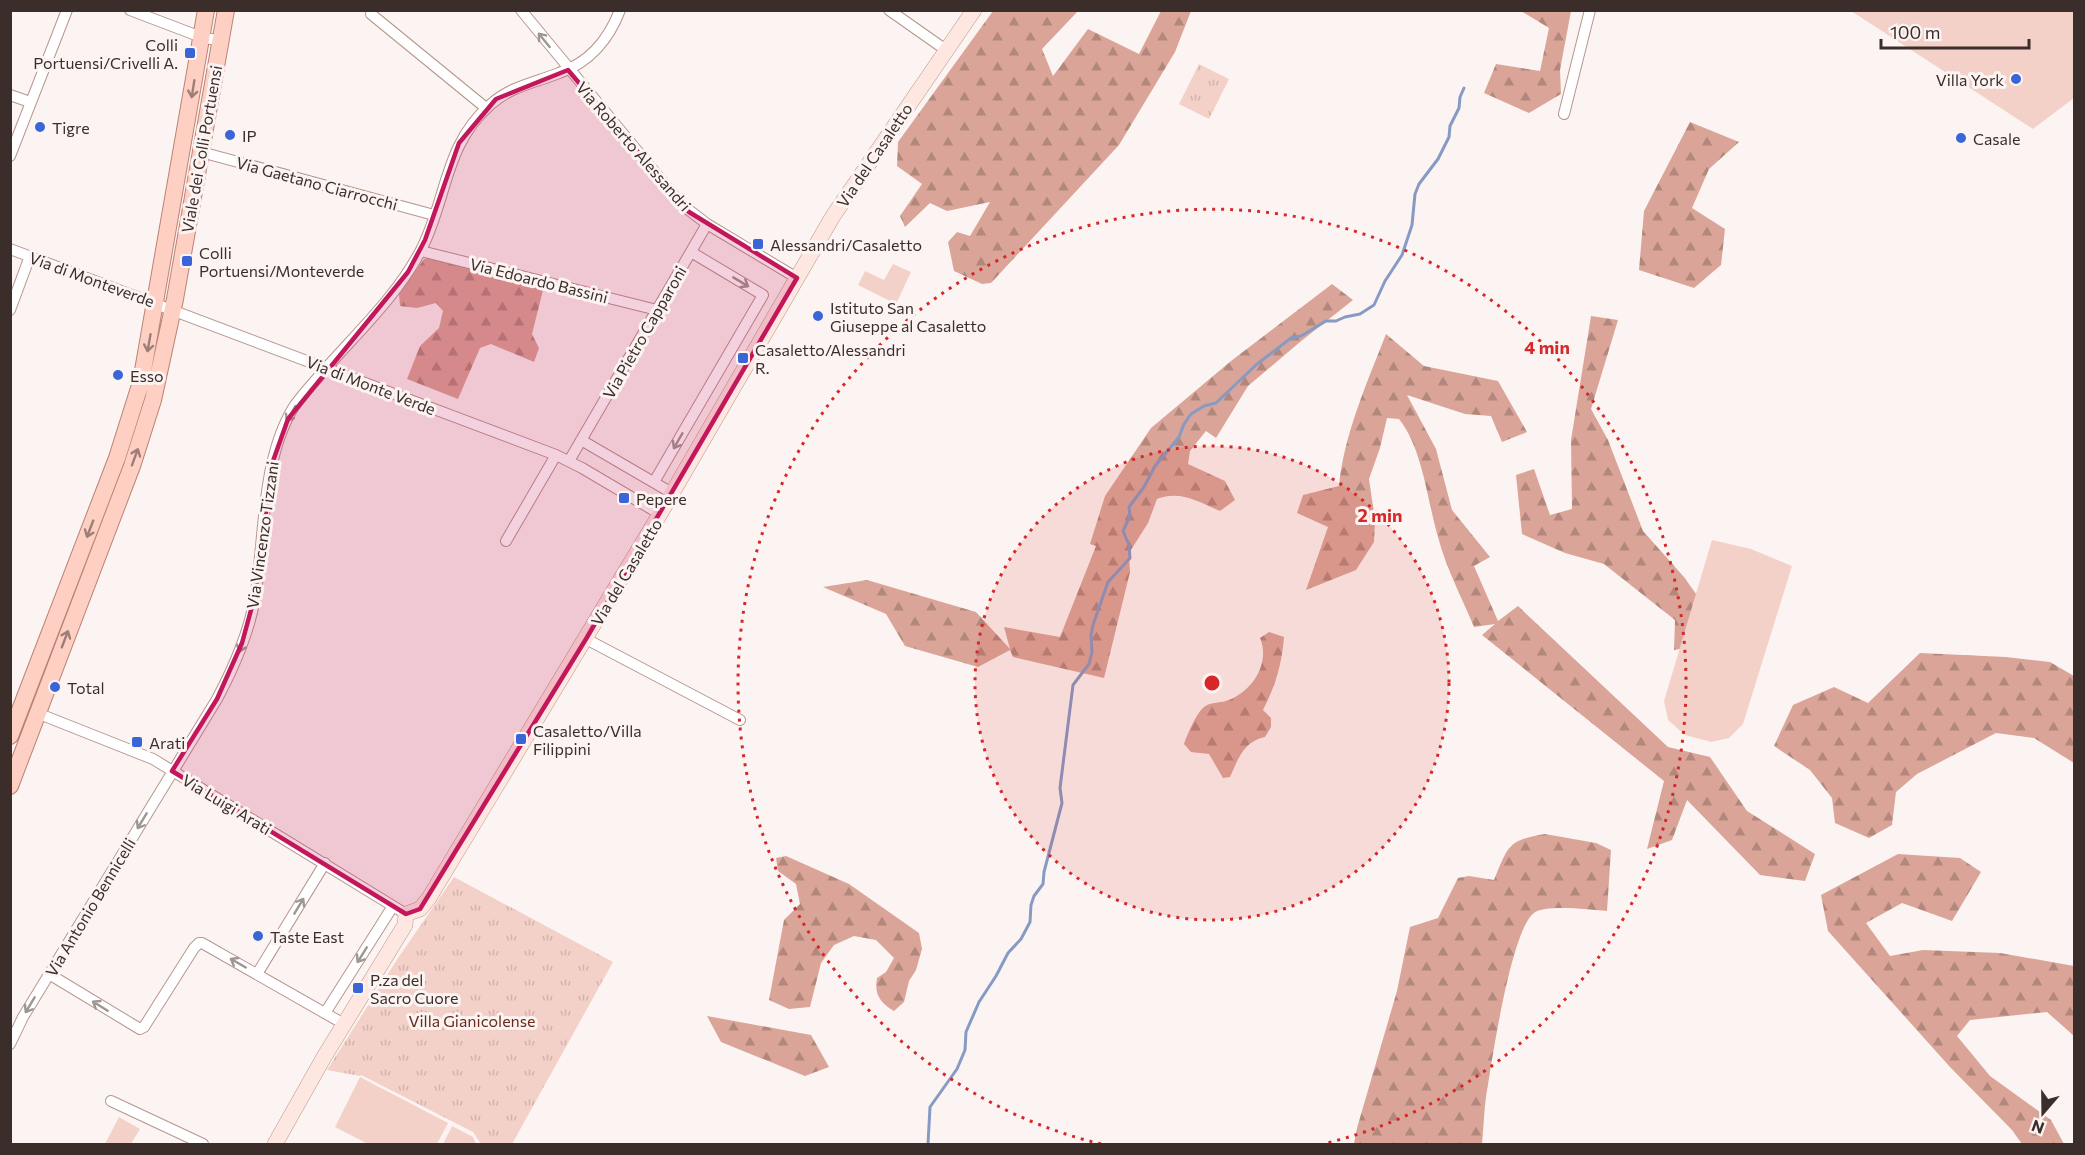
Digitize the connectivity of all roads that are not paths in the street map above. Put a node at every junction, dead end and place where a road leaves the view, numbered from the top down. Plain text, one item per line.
1 (67, 10) edge
2 (130, 10) edge
3 (206, 10) edge
4 (226, 10) edge
5 (521, 10) edge
6 (620, 10) edge
7 (888, 10) edge
8 (974, 10) edge
9 (1590, 10) edge
10 (371, 14) dead end
11 (201, 37) junction
12 (220, 41) junction
13 (946, 50) junction
14 (568, 70) junction
15 (10, 95) edge
16 (30, 102) junction
17 (486, 108) junction
18 (1564, 114) dead end
19 (201, 152) junction
20 (10, 156) edge
21 (434, 214) junction
22 (707, 224) junction
23 (10, 249) edge
24 (421, 250) junction
25 (691, 252) junction
26 (30, 256) junction
27 (797, 278) junction
28 (156, 303) junction
29 (10, 310) edge
30 (173, 310) junction
31 (657, 310) junction
32 (326, 368) junction
33 (581, 440) junction
34 (556, 455) junction
35 (569, 461) junction
36 (654, 482) junction
37 (672, 493) junction
38 (111, 498) junction
39 (660, 514) junction
40 (506, 541) dead end
41 (586, 639) junction
42 (43, 673) junction
43 (16, 705) edge
44 (37, 714) junction
45 (740, 720) dead end
46 (10, 736) edge
47 (172, 771) junction
48 (10, 786) edge
49 (325, 863) junction
50 (393, 906) junction
51 (406, 914) junction
52 (48, 974) junction
53 (257, 974) junction
54 (325, 1013) junction
55 (344, 1024) junction
56 (10, 1044) edge
57 (111, 1101) dead end
58 (203, 1144) edge
59 (274, 1144) edge

1 - 16 street
2 - 11 street
3 - 11 main road, Viale dei Colli Portuensi
4 - 12 main road, Viale dei Colli Portuensi
14 -> 5 street, Via Roberto Alessandri
6 - 14 street, Via Vincenzo Tizzani
7 - 13 street
8 - 13 street, Via del Casaletto
9 - 18 street
10 - 17 street
11 - 12 street, Viale dei Colli Portuensi
11 -> 28 main road, Viale dei Colli Portuensi
12 - 19 main road, Viale dei Colli Portuensi
13 - 27 street, Via del Casaletto
14 - 17 street, Via Vincenzo Tizzani
14 - 22 street, Via Roberto Alessandri
15 - 16 street
16 - 20 street
17 - 21 street, Via Vincenzo Tizzani
19 - 21 street, Via Gaetano Ciarrocchi
19 - 30 main road, Viale dei Colli Portuensi
21 - 24 street, Via Vincenzo Tizzani
22 - 25 street, Via Pietro Capparoni
22 - 27 street, Via Roberto Alessandri
23 - 26 street, Via di Monteverde
24 - 31 street, Via Edoardo Bassini
24 - 32 street, Via Vincenzo Tizzani
25 - 31 street, Via Pietro Capparoni
25 -> 36 street
26 - 28 street, Via di Monteverde
26 - 29 street
27 - 37 street, Via del Casaletto
28 - 30 street, Via di Monteverde
28 -> 38 main road, Viale dei Colli Portuensi
30 - 32 street, Via di Monte Verde
38 -> 30 main road, Viale dei Colli Portuensi
31 - 33 street, Via Pietro Capparoni
32 - 34 street, Via di Monte Verde
32 -> 47 street, Via Vincenzo Tizzani
33 - 35 street, Via Pietro Capparoni
33 - 36 street
34 - 35 street, Via di Monte Verde
34 - 40 street
35 - 39 street, Via di Monte Verde
36 - 37 street
37 - 39 street, Via del Casaletto
38 - 42 main road, Viale dei Colli Portuensi
39 - 41 street, Via del Casaletto
41 - 45 street
41 - 51 street, Via del Casaletto
42 - 43 main road, Viale dei Colli Portuensi
42 - 44 main road, Viale dei Colli Portuensi
43 - 46 main road, Viale dei Colli Portuensi
44 - 47 street, Via Luigi Arati
44 - 48 main road, Viale dei Colli Portuensi
47 - 49 street, Via Luigi Arati
47 -> 52 street, Via Antonio Bennicelli
49 - 50 street, Via Luigi Arati
53 -> 49 street
50 - 51 street, Via Luigi Arati
50 -> 54 street
51 - 55 street
53 -> 52 street
52 -> 56 street, Via Antonio Bennicelli
53 - 54 street
54 - 55 street
55 - 59 street
57 - 58 street

